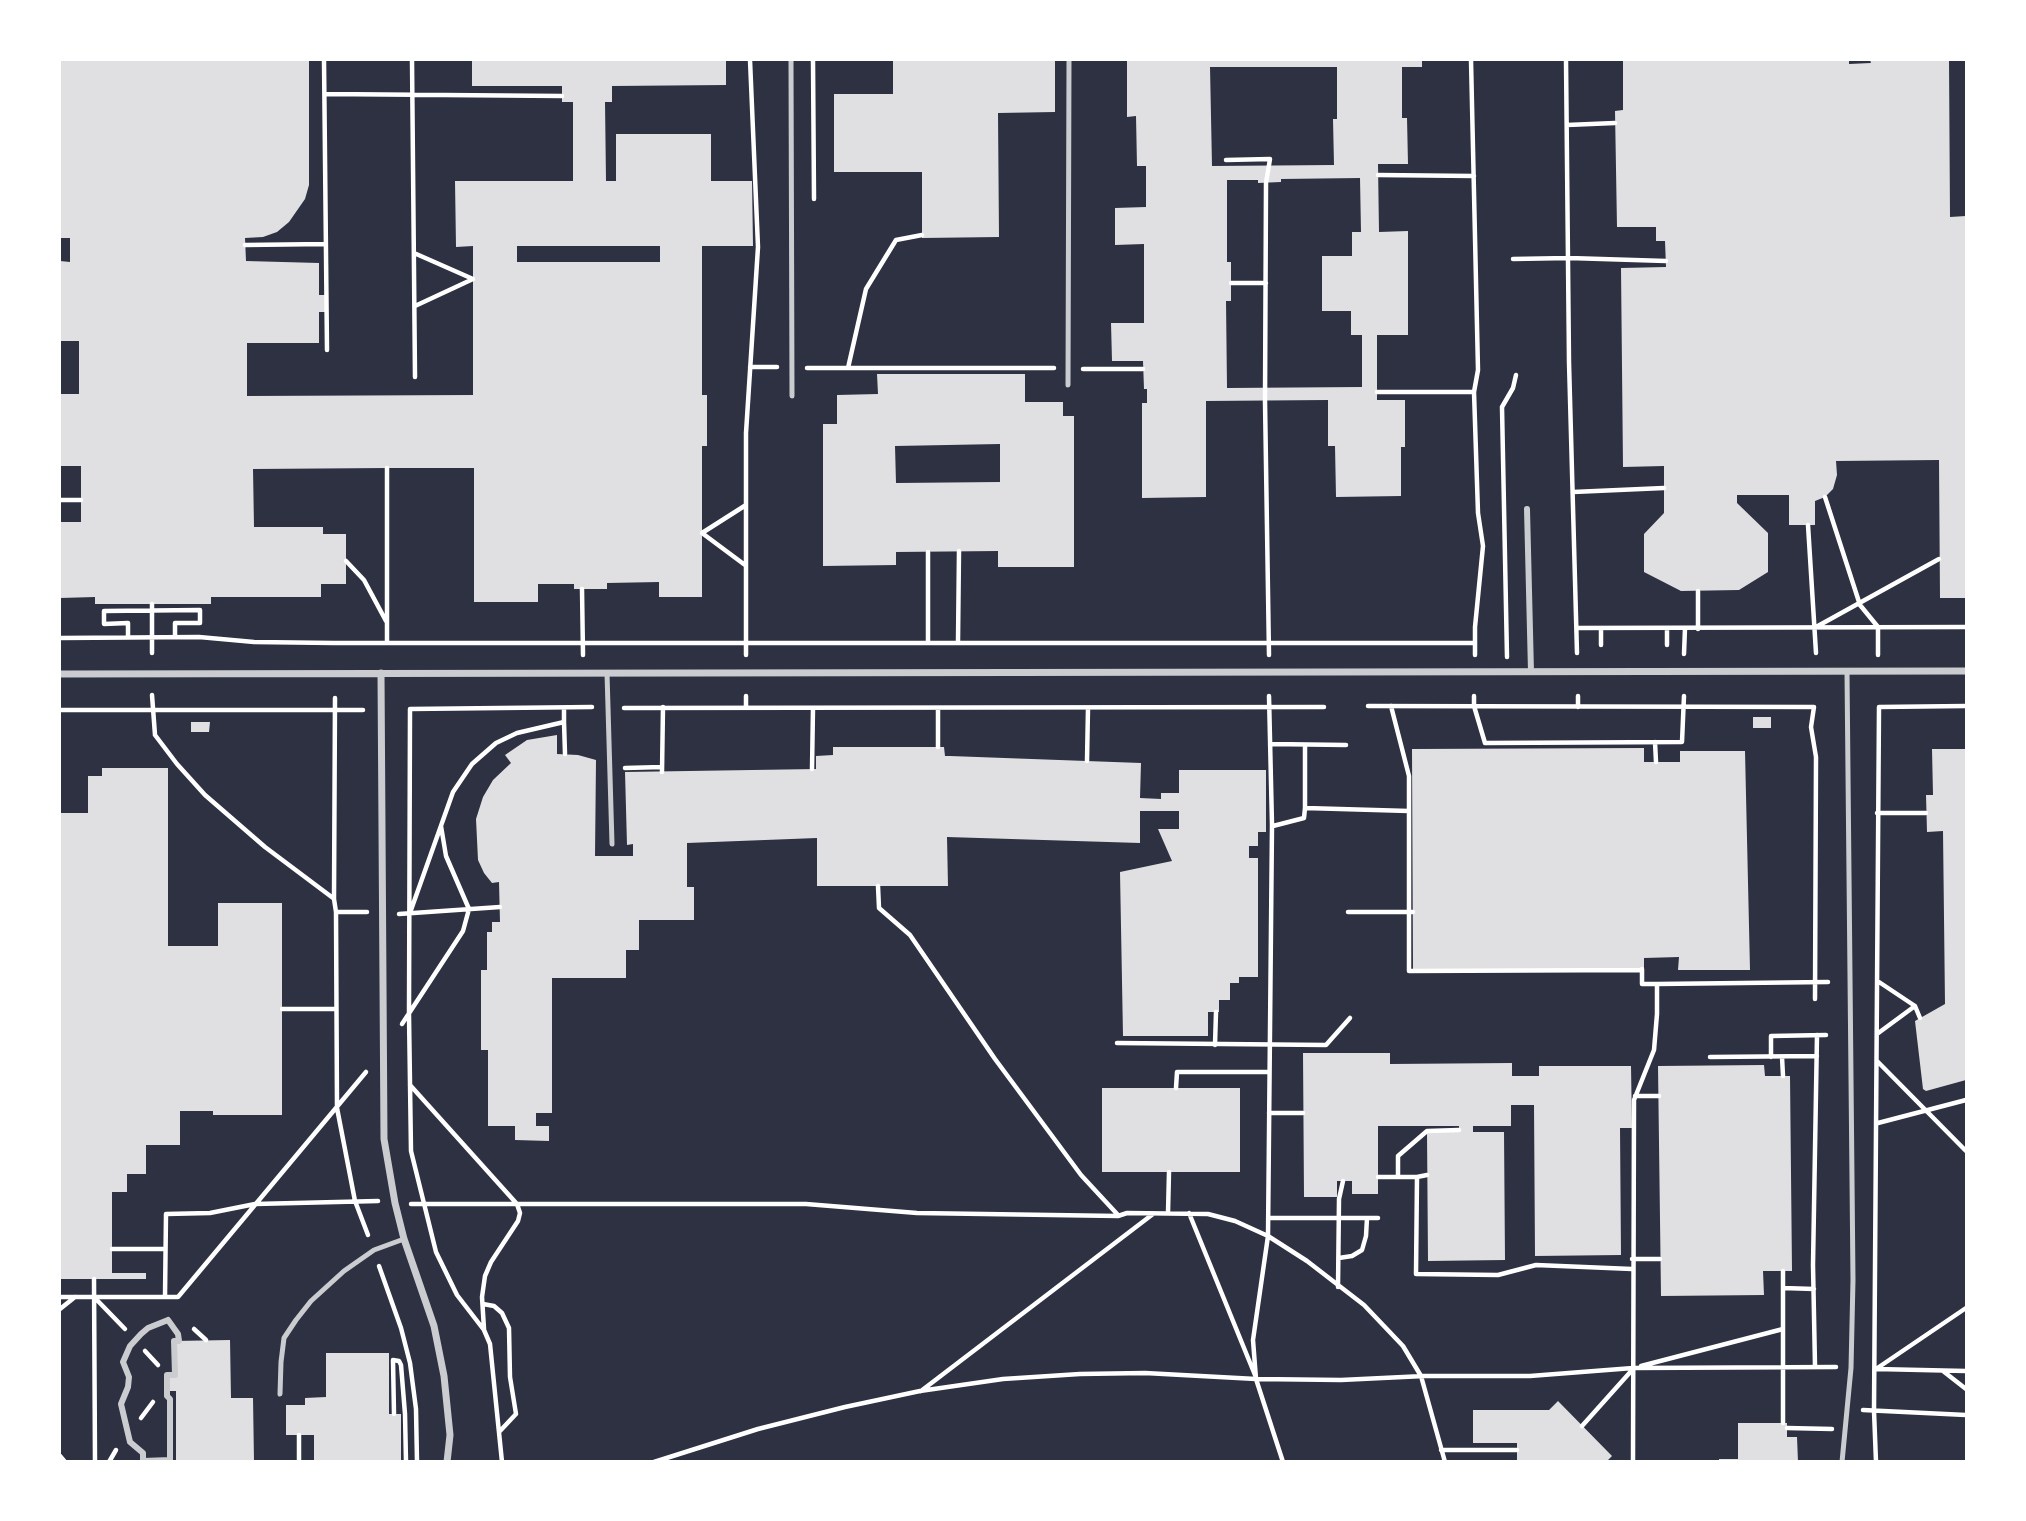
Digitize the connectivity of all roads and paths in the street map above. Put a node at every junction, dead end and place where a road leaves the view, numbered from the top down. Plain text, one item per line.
1 (324, 60) edge
2 (412, 60) edge
3 (750, 60) edge
4 (791, 60) edge
5 (813, 60) edge
6 (1069, 60) edge
7 (1471, 60) edge
8 (1566, 60) edge
9 (325, 94) junction
10 (412, 95) junction
11 (562, 96) dead end
12 (1615, 123) dead end
13 (1567, 125) junction
14 (1226, 160) dead end
15 (1378, 176) dead end
16 (1474, 176) junction
17 (814, 198) dead end
18 (922, 235) dead end
19 (326, 244) junction
20 (245, 245) dead end
21 (414, 253) junction
22 (1569, 258) junction
23 (1513, 259) dead end
24 (1666, 261) dead end
25 (1231, 283) dead end
26 (1266, 283) junction
27 (415, 306) junction
28 (327, 350) dead end
29 (750, 367) junction
30 (792, 368) junction
31 (848, 368) junction
32 (1068, 368) junction
33 (1143, 369) dead end
34 (1516, 375) dead end
35 (415, 377) dead end
36 (1068, 385) dead end
37 (1377, 392) dead end
38 (1474, 392) junction
39 (792, 396) dead end
40 (387, 468) dead end
41 (1664, 488) dead end
42 (1573, 492) junction
43 (1825, 497) dead end
44 (60, 500) edge
45 (81, 500) dead end
46 (746, 505) junction
47 (1527, 509) dead end
48 (1808, 525) dead end
49 (959, 551) dead end
50 (928, 552) dead end
51 (1939, 559) dead end
52 (346, 561) dead end
53 (746, 565) junction
54 (582, 589) dead end
55 (1698, 591) dead end
56 (1860, 605) junction
57 (152, 607) junction
58 (387, 623) junction
59 (1878, 627) junction
60 (1966, 627) edge
61 (1577, 628) junction
62 (1601, 628) junction
63 (1667, 628) junction
64 (1685, 628) junction
65 (1815, 628) junction
66 (1698, 629) junction
67 (128, 637) junction
68 (152, 637) junction
69 (175, 637) junction
70 (60, 638) edge
71 (746, 642) junction
72 (876, 642) junction
73 (928, 642) junction
74 (958, 642) junction
75 (334, 643) junction
76 (387, 643) junction
77 (410, 643) junction
78 (583, 643) junction
79 (1475, 643) junction
80 (1269, 644) junction
81 (1601, 645) dead end
82 (1667, 645) dead end
83 (876, 649) dead end
84 (152, 653) dead end
85 (1577, 653) dead end
86 (1816, 653) dead end
87 (1684, 654) dead end
88 (334, 655) dead end
89 (410, 655) dead end
90 (583, 655) dead end
91 (746, 655) dead end
92 (1269, 655) dead end
93 (1475, 655) dead end
94 (1878, 655) dead end
95 (1966, 671) edge
96 (1507, 672) junction
97 (1531, 672) junction
98 (1847, 672) junction
99 (381, 673) junction
100 (607, 673) junction
101 (60, 674) edge
102 (152, 695) dead end
103 (746, 696) dead end
104 (1269, 696) dead end
105 (1474, 696) dead end
106 (1578, 696) dead end
107 (1684, 696) dead end
108 (335, 698) dead end
109 (584, 700) dead end
110 (1368, 706) dead end
111 (1391, 706) junction
112 (1474, 706) junction
113 (1966, 706) edge
114 (584, 707) junction
115 (592, 707) dead end
116 (663, 707) junction
117 (1270, 707) junction
118 (1324, 707) dead end
119 (1578, 707) junction
120 (1683, 707) junction
121 (564, 708) junction
122 (624, 708) dead end
123 (746, 708) junction
124 (813, 708) junction
125 (938, 708) junction
126 (1088, 708) junction
127 (152, 709) junction
128 (60, 710) edge
129 (68, 710) junction
130 (335, 710) junction
131 (363, 710) dead end
132 (60, 716) edge
133 (564, 722) junction
134 (1656, 742) junction
135 (1270, 744) junction
136 (1346, 745) dead end
137 (1305, 746) junction
138 (938, 747) dead end
139 (565, 754) dead end
140 (1087, 761) dead end
141 (1656, 762) dead end
142 (610, 769) junction
143 (812, 769) dead end
144 (1305, 808) junction
145 (1409, 811) junction
146 (1877, 813) junction
147 (1926, 813) dead end
148 (440, 825) junction
149 (1272, 825) junction
150 (612, 844) dead end
151 (878, 886) dead end
152 (334, 899) junction
153 (500, 907) dead end
154 (469, 909) junction
155 (336, 912) junction
156 (372, 912) dead end
157 (1348, 912) dead end
158 (1411, 912) junction
159 (396, 914) dead end
160 (410, 914) junction
161 (1815, 982) junction
162 (1828, 982) dead end
163 (1878, 982) junction
164 (1657, 984) junction
165 (1815, 999) dead end
166 (1915, 1006) junction
167 (282, 1009) dead end
168 (335, 1009) junction
169 (1216, 1013) dead end
170 (409, 1015) junction
171 (1350, 1018) dead end
172 (1920, 1018) dead end
173 (1816, 1035) junction
174 (1826, 1035) dead end
175 (1876, 1035) junction
176 (1117, 1043) dead end
177 (1215, 1045) junction
178 (1270, 1045) junction
179 (1816, 1056) junction
180 (1710, 1057) dead end
181 (1771, 1057) junction
182 (1782, 1057) junction
183 (1877, 1060) junction
184 (372, 1065) dead end
185 (1269, 1072) junction
186 (1783, 1076) dead end
187 (409, 1084) junction
188 (1176, 1088) dead end
189 (1658, 1096) dead end
190 (1635, 1097) junction
191 (1966, 1100) edge
192 (337, 1108) junction
193 (1927, 1111) junction
194 (1269, 1113) junction
195 (1303, 1113) dead end
196 (1878, 1123) junction
197 (1459, 1130) dead end
198 (1966, 1150) edge
199 (1169, 1172) dead end
200 (1427, 1175) dead end
201 (1378, 1177) dead end
202 (1398, 1177) junction
203 (1417, 1177) junction
204 (1343, 1181) dead end
205 (355, 1201) junction
206 (383, 1201) dead end
207 (255, 1204) junction
208 (423, 1204) junction
209 (517, 1204) junction
210 (410, 1205) dead end
211 (1168, 1213) junction
212 (1189, 1213) junction
213 (1154, 1214) junction
214 (1118, 1216) junction
215 (1269, 1218) junction
216 (1339, 1218) junction
217 (1367, 1218) junction
218 (1378, 1218) dead end
219 (1268, 1236) junction
220 (370, 1239) dead end
221 (404, 1239) junction
222 (112, 1249) dead end
223 (165, 1249) junction
224 (1339, 1258) junction
225 (1632, 1259) junction
226 (1660, 1259) dead end
227 (379, 1265) dead end
228 (1632, 1269) junction
229 (1783, 1272) dead end
230 (94, 1279) dead end
231 (1338, 1287) junction
232 (1783, 1288) junction
233 (1814, 1289) junction
234 (60, 1297) edge
235 (76, 1297) junction
236 (94, 1297) junction
237 (165, 1297) junction
238 (483, 1304) junction
239 (1966, 1308) edge
240 (60, 1309) edge
241 (1783, 1329) junction
242 (484, 1330) junction
243 (1815, 1366) junction
244 (1783, 1367) junction
245 (1841, 1367) dead end
246 (1633, 1368) junction
247 (1875, 1369) junction
248 (1864, 1370) dead end
249 (1942, 1371) junction
250 (1966, 1371) edge
251 (1421, 1376) junction
252 (1256, 1380) junction
253 (1966, 1389) edge
254 (920, 1391) junction
255 (280, 1394) dead end
256 (126, 1395) joint
257 (1858, 1410) dead end
258 (1874, 1411) junction
259 (394, 1414) dead end
260 (1966, 1415) edge
261 (1583, 1426) dead end
262 (1823, 1428) dead end
263 (500, 1432) junction
264 (299, 1435) dead end
265 (1441, 1450) junction
266 (1517, 1450) dead end
267 (60, 1456) edge
268 (65, 1461) edge
269 (95, 1461) edge
270 (299, 1461) edge
271 (406, 1461) edge
272 (417, 1461) edge
273 (447, 1461) edge
274 (502, 1461) edge
275 (654, 1461) edge
276 (1283, 1461) edge
277 (1445, 1461) edge
278 (1633, 1461) edge
279 (1842, 1461) edge
280 (1876, 1461) edge

1 - 9 path
2 - 10 path
3 - 29 path
4 - 30 lane
5 - 17 path
6 - 32 lane
7 - 16 path
8 - 13 path
9 - 10 path
9 - 19 path
10 - 11 path
10 - 21 path
12 - 13 path
13 - 22 path
14 - 26 path
15 - 16 path
16 - 38 path
18 - 31 path
19 - 20 path
19 - 28 path
21 - 27 path
21 - 27 path
22 - 23 path
22 - 24 path
22 - 42 path
25 - 26 path
26 - 80 path
27 - 35 path
29 - 30 path
29 - 46 path
30 - 31 path
30 - 39 lane
31 - 32 path
32 - 33 path
32 - 36 lane
34 - 96 path
37 - 38 path
38 - 79 path
40 - 58 path
41 - 42 path
42 - 61 path
43 - 56 path
44 - 45 path
46 - 53 path
46 - 53 path
47 - 97 street
48 - 65 path
49 - 74 path
50 - 73 path
51 - 56 path
52 - 58 path
53 - 71 path
54 - 78 path
55 - 66 path
56 - 59 path
56 - 65 path
57 - 67 path
57 - 68 path
57 - 69 path
58 - 76 path
59 - 60 path
59 - 65 path
59 - 94 path
61 - 62 path
61 - 85 path
62 - 63 path
62 - 81 path
63 - 64 path
63 - 82 path
64 - 66 path
64 - 87 path
65 - 66 path
65 - 86 path
67 - 68 path
67 - 70 path
68 - 69 path
68 - 84 path
69 - 75 path
71 - 72 path
71 - 78 path
71 - 91 path
72 - 73 path
72 - 83 path
73 - 74 path
74 - 80 path
75 - 76 path
75 - 88 path
76 - 77 path
77 - 78 path
77 - 89 path
78 - 90 path
79 - 80 path
79 - 93 path
80 - 92 path
95 - 98 street
96 - 97 street
96 - 100 street
97 - 98 street
98 - 279 lane
99 - 100 street
99 - 101 street
99 - 221 street
100 - 142 lane
102 - 127 path
103 - 123 path
104 - 117 path
105 - 112 path
106 - 119 path
107 - 120 path
108 - 130 path
109 - 114 path
110 - 111 path
111 - 112 path
111 - 145 path
112 - 119 path
112 - 134 path
113 - 146 path
114 - 115 path
114 - 121 path
116 - 122 path
116 - 123 path
116 - 142 path
117 - 118 path
117 - 126 path
117 - 135 path
119 - 120 path
120 - 134 path
120 - 161 path
121 - 133 path
121 - 160 path
123 - 124 path
124 - 125 path
124 - 143 path
125 - 126 path
125 - 138 path
126 - 140 path
127 - 129 path
127 - 130 path
127 - 152 path
128 - 129 path
129 - 132 path
130 - 131 path
130 - 152 path
133 - 139 path
133 - 148 path
134 - 141 path
135 - 137 path
135 - 149 path
136 - 137 path
137 - 144 path
142 - 150 lane
144 - 145 path
144 - 149 path
145 - 158 path
146 - 147 path
146 - 163 path
148 - 154 path
148 - 160 path
149 - 178 path
151 - 214 path
152 - 155 path
153 - 154 path
154 - 160 path
154 - 170 path
155 - 156 path
155 - 168 path
157 - 158 path
158 - 164 path
159 - 160 path
160 - 170 path
161 - 162 path
161 - 164 path
161 - 165 path
163 - 166 path
163 - 175 path
164 - 190 path
166 - 172 path
166 - 175 path
167 - 168 path
168 - 192 path
169 - 177 path
170 - 187 path
171 - 178 path
173 - 174 path
173 - 179 path
173 - 181 path
175 - 183 path
176 - 177 path
177 - 178 path
178 - 185 path
179 - 182 path
179 - 233 path
180 - 181 path
181 - 182 path
182 - 186 path
183 - 193 path
183 - 196 path
184 - 192 path
185 - 188 path
185 - 194 path
187 - 208 path
187 - 209 path
189 - 190 path
190 - 225 path
191 - 193 path
192 - 205 path
192 - 207 path
193 - 196 path
193 - 198 path
194 - 195 path
194 - 215 path
196 - 247 path
197 - 202 path
199 - 211 path
200 - 203 path
201 - 202 path
202 - 203 path
203 - 228 path
204 - 216 path
205 - 206 path
205 - 207 path
205 - 220 path
207 - 223 path
207 - 237 path
208 - 209 path
208 - 210 path
208 - 242 path
209 - 214 path
209 - 238 path
211 - 212 path
211 - 213 path
212 - 219 path
212 - 252 path
213 - 214 path
213 - 254 path
215 - 216 path
215 - 219 path
216 - 217 path
216 - 224 path
217 - 218 path
217 - 224 path
219 - 231 path
219 - 252 path
221 - 255 lane
221 - 273 street
222 - 223 path
223 - 237 path
224 - 231 path
225 - 226 path
225 - 228 path
227 - 272 path
228 - 246 path
229 - 232 path
230 - 236 path
231 - 251 path
232 - 233 path
232 - 241 path
233 - 243 path
234 - 235 path
235 - 236 path
235 - 240 path
236 - 237 path
236 - 269 path
238 - 242 path
238 - 263 path
239 - 247 path
241 - 244 path
241 - 246 path
242 - 263 path
243 - 244 path
243 - 245 path
244 - 246 path
244 - 262 path
246 - 251 path
246 - 261 path
246 - 278 path
247 - 248 path
247 - 249 path
247 - 258 path
249 - 250 path
249 - 253 path
251 - 252 path
251 - 265 path
252 - 254 path
252 - 276 path
254 - 275 path
256 - 256 street
257 - 258 path
258 - 260 path
258 - 280 path
259 - 271 path
263 - 274 path
264 - 270 path
265 - 266 path
265 - 277 path
267 - 268 path

